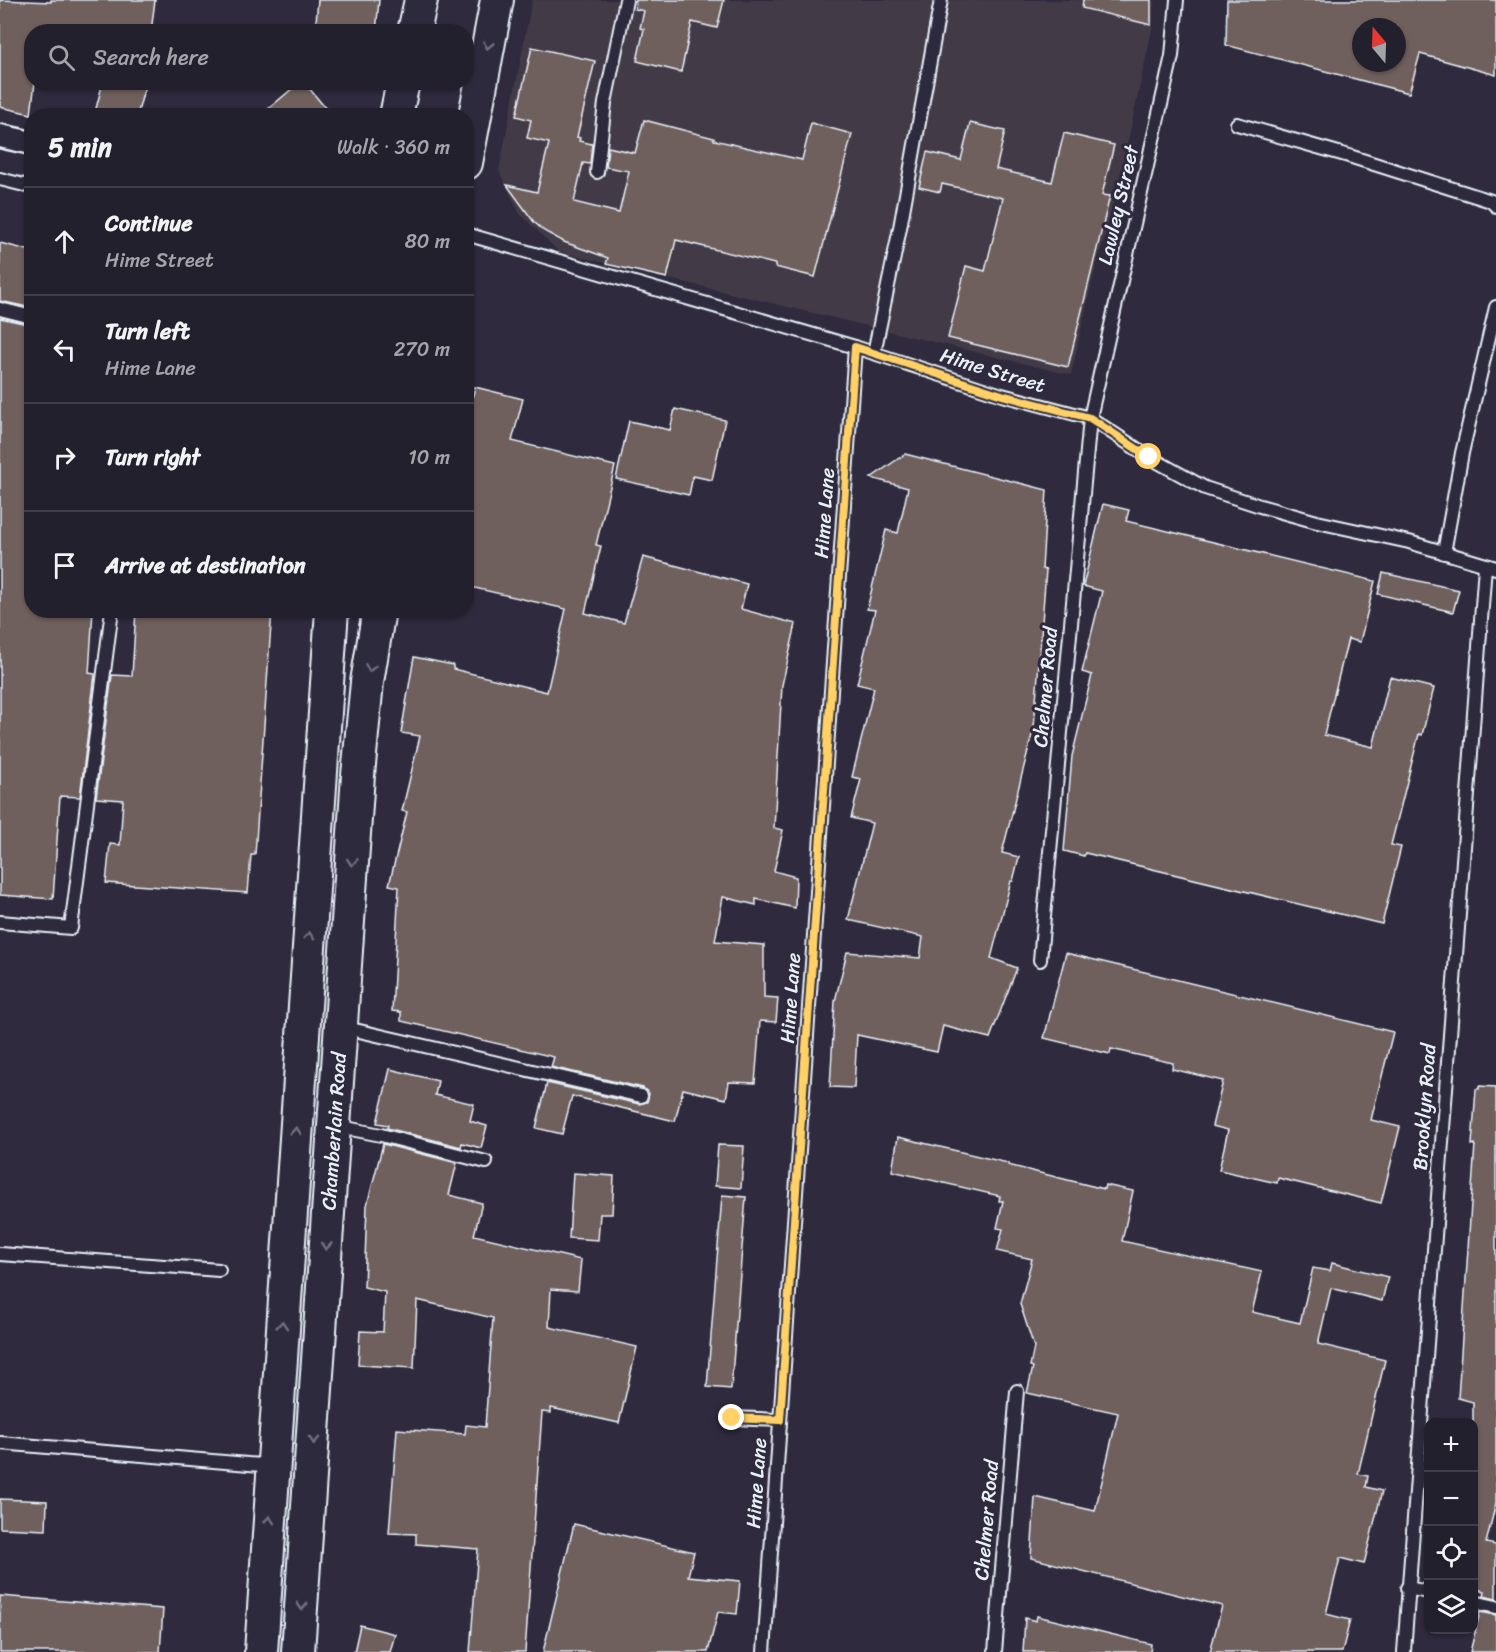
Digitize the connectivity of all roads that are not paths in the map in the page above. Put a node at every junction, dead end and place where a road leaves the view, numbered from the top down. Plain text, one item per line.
1 (421, 0) edge
2 (497, 0) edge
3 (626, 0) edge
4 (941, 0) edge
5 (1178, 0) edge
6 (416, 24) edge
7 (401, 90) edge
8 (398, 108) edge
9 (474, 121) edge
10 (1237, 124) dead end
11 (0, 136) edge
12 (24, 141) edge
13 (597, 172) dead end
14 (0, 179) edge
15 (24, 185) edge
16 (1496, 206) edge
17 (474, 236) edge
18 (1496, 307) edge
19 (0, 309) edge
20 (24, 315) edge
21 (855, 347) junction
22 (874, 353) junction
23 (1090, 418) junction
24 (1444, 553) junction
25 (1490, 567) edge
26 (111, 618) edge
27 (331, 618) edge
28 (378, 618) edge
29 (0, 922) edge
30 (1040, 960) dead end
31 (341, 1027) junction
32 (641, 1096) dead end
33 (334, 1126) junction
34 (486, 1162) dead end
35 (0, 1254) edge
36 (219, 1270) dead end
37 (1017, 1391) dead end
38 (732, 1418) dead end
39 (780, 1420) junction
40 (0, 1443) edge
41 (273, 1466) junction
42 (1407, 1588) junction
43 (1424, 1591) edge
44 (1478, 1603) edge
45 (1496, 1607) edge
46 (261, 1652) edge
47 (298, 1652) edge
48 (764, 1652) edge
49 (995, 1652) edge
50 (1404, 1652) edge

1 - 6 street
2 -> 9 street
3 - 13 lane
4 - 22 lane
5 - 23 lane, Lawley Street
7 - 8 street
10 - 16 lane
11 - 12 street
14 - 15 lane
17 - 21 lane, Hime Street
18 - 24 lane
19 - 20 lane
21 - 22 lane, Hime Street
21 - 39 lane, Hime Lane
22 - 23 lane, Hime Street
23 - 24 lane, Hime Street
23 - 30 lane, Chelmer Road
24 - 25 lane, Hime Street
25 - 42 lane, Brooklyn Road
26 - 29 lane
41 -> 27 street, Chamberlain Road
28 -> 31 street, Chamberlain Road
31 - 32 lane
31 - 33 street, Chamberlain Road
33 - 34 lane
33 -> 47 street, Chamberlain Road
35 - 36 lane
37 - 49 lane, Chelmer Road
38 - 39 lane
39 - 48 lane, Hime Lane
40 - 41 lane
46 -> 41 street, Chamberlain Road
42 - 43 lane
42 - 50 lane, Brooklyn Road
44 - 45 lane

